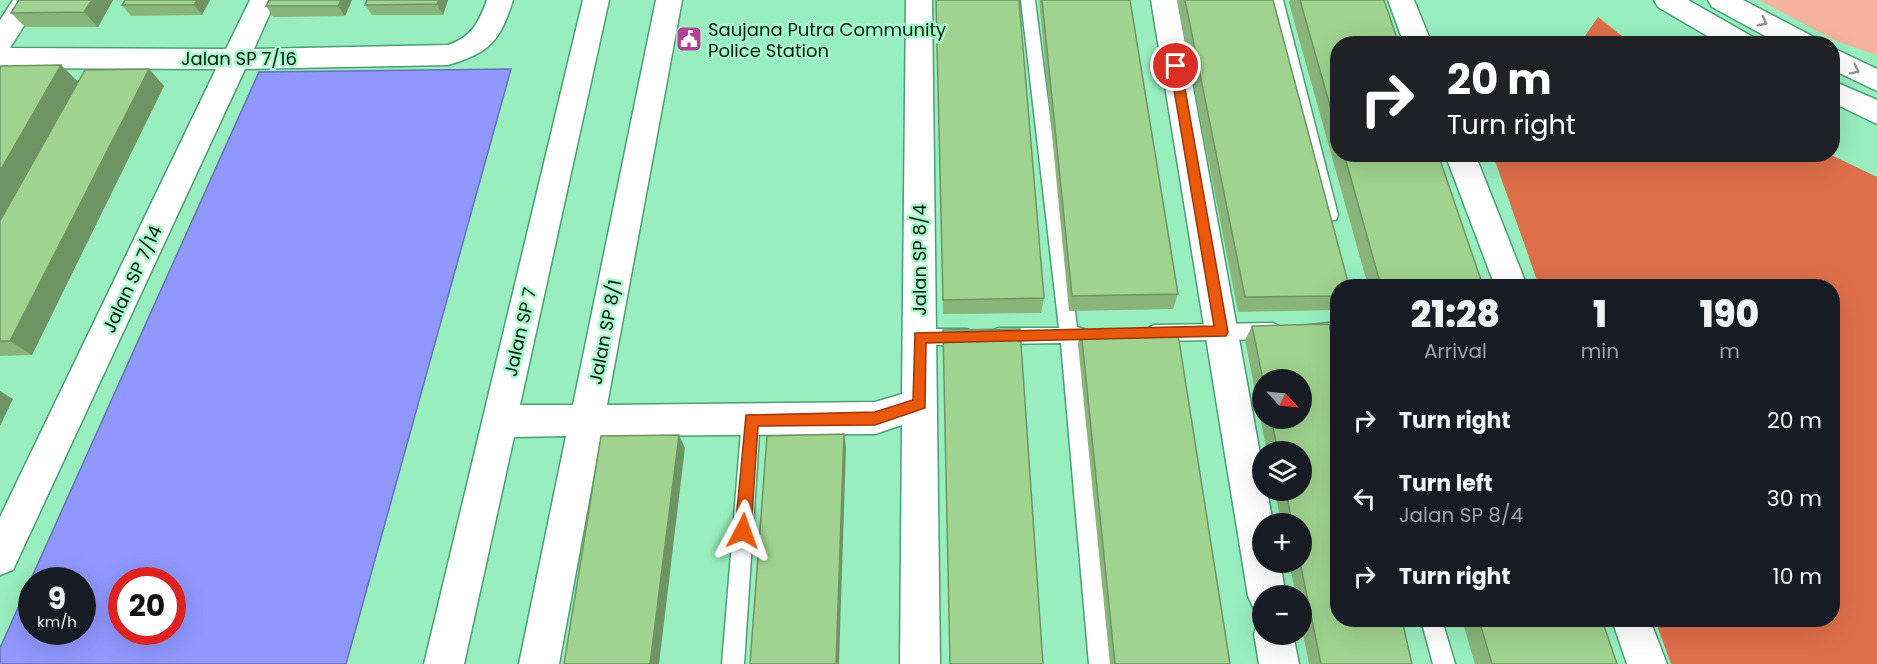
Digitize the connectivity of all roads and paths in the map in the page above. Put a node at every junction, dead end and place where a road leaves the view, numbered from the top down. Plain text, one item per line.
1 (27, 0) edge
2 (263, 0) edge
3 (500, 0) edge
4 (596, 0) edge
5 (669, 0) edge
6 (919, 0) edge
7 (1028, 0) edge
8 (1164, 0) edge
9 (1276, 0) edge
10 (1401, 0) edge
11 (1667, 0) edge
12 (1721, 0) edge
13 (1415, 36) edge
14 (1729, 36) edge
15 (1789, 36) edge
16 (0, 42) edge
17 (0, 58) edge
18 (236, 59) junction
19 (1840, 62) edge
20 (1877, 81) edge
21 (1840, 94) edge
22 (1877, 113) edge
23 (1463, 162) edge
24 (1334, 229) edge
25 (1508, 279) edge
26 (1330, 330) edge
27 (1221, 332) junction
28 (1104, 334) edge
29 (1139, 334) edge
30 (1069, 335) junction
31 (920, 337) junction
32 (920, 404) junction
33 (751, 419) junction
34 (500, 421) junction
35 (588, 421) junction
36 (0, 557) edge
37 (1265, 585) edge
38 (1434, 627) edge
39 (1634, 627) edge
40 (1276, 645) edge
41 (444, 664) edge
42 (539, 664) edge
43 (733, 664) edge
44 (920, 664) edge
45 (1100, 664) edge
46 (1279, 664) edge
47 (1444, 664) edge
48 (1647, 664) edge

1 - 16 main road
2 - 18 main road, Jalan SP 7/14
3 - 18 main road, Jalan SP 7/16
4 - 34 main road, Jalan SP 7
5 - 35 main road, Jalan SP 8/1
6 - 31 main road, Jalan SP 8/4
7 - 30 lane
8 - 27 main road
9 - 24 lane
10 - 13 main road
11 - 14 main road
12 -> 15 main road
17 - 18 main road, Jalan SP 7/16
18 - 36 main road, Jalan SP 7/14
19 -> 20 main road
21 - 22 main road
23 - 25 main road
26 - 27 lane
27 - 29 lane
27 - 37 main road
28 - 30 lane
30 - 31 lane
30 - 45 lane
31 - 32 main road, Jalan SP 8/4
32 - 33 main road
32 - 44 main road, Jalan SP 8/4
33 - 35 main road
33 - 43 lane
34 - 35 main road
34 - 41 main road, Jalan SP 7
35 - 42 main road, Jalan SP 8/1
38 - 47 lane
39 - 48 main road
40 - 46 main road

